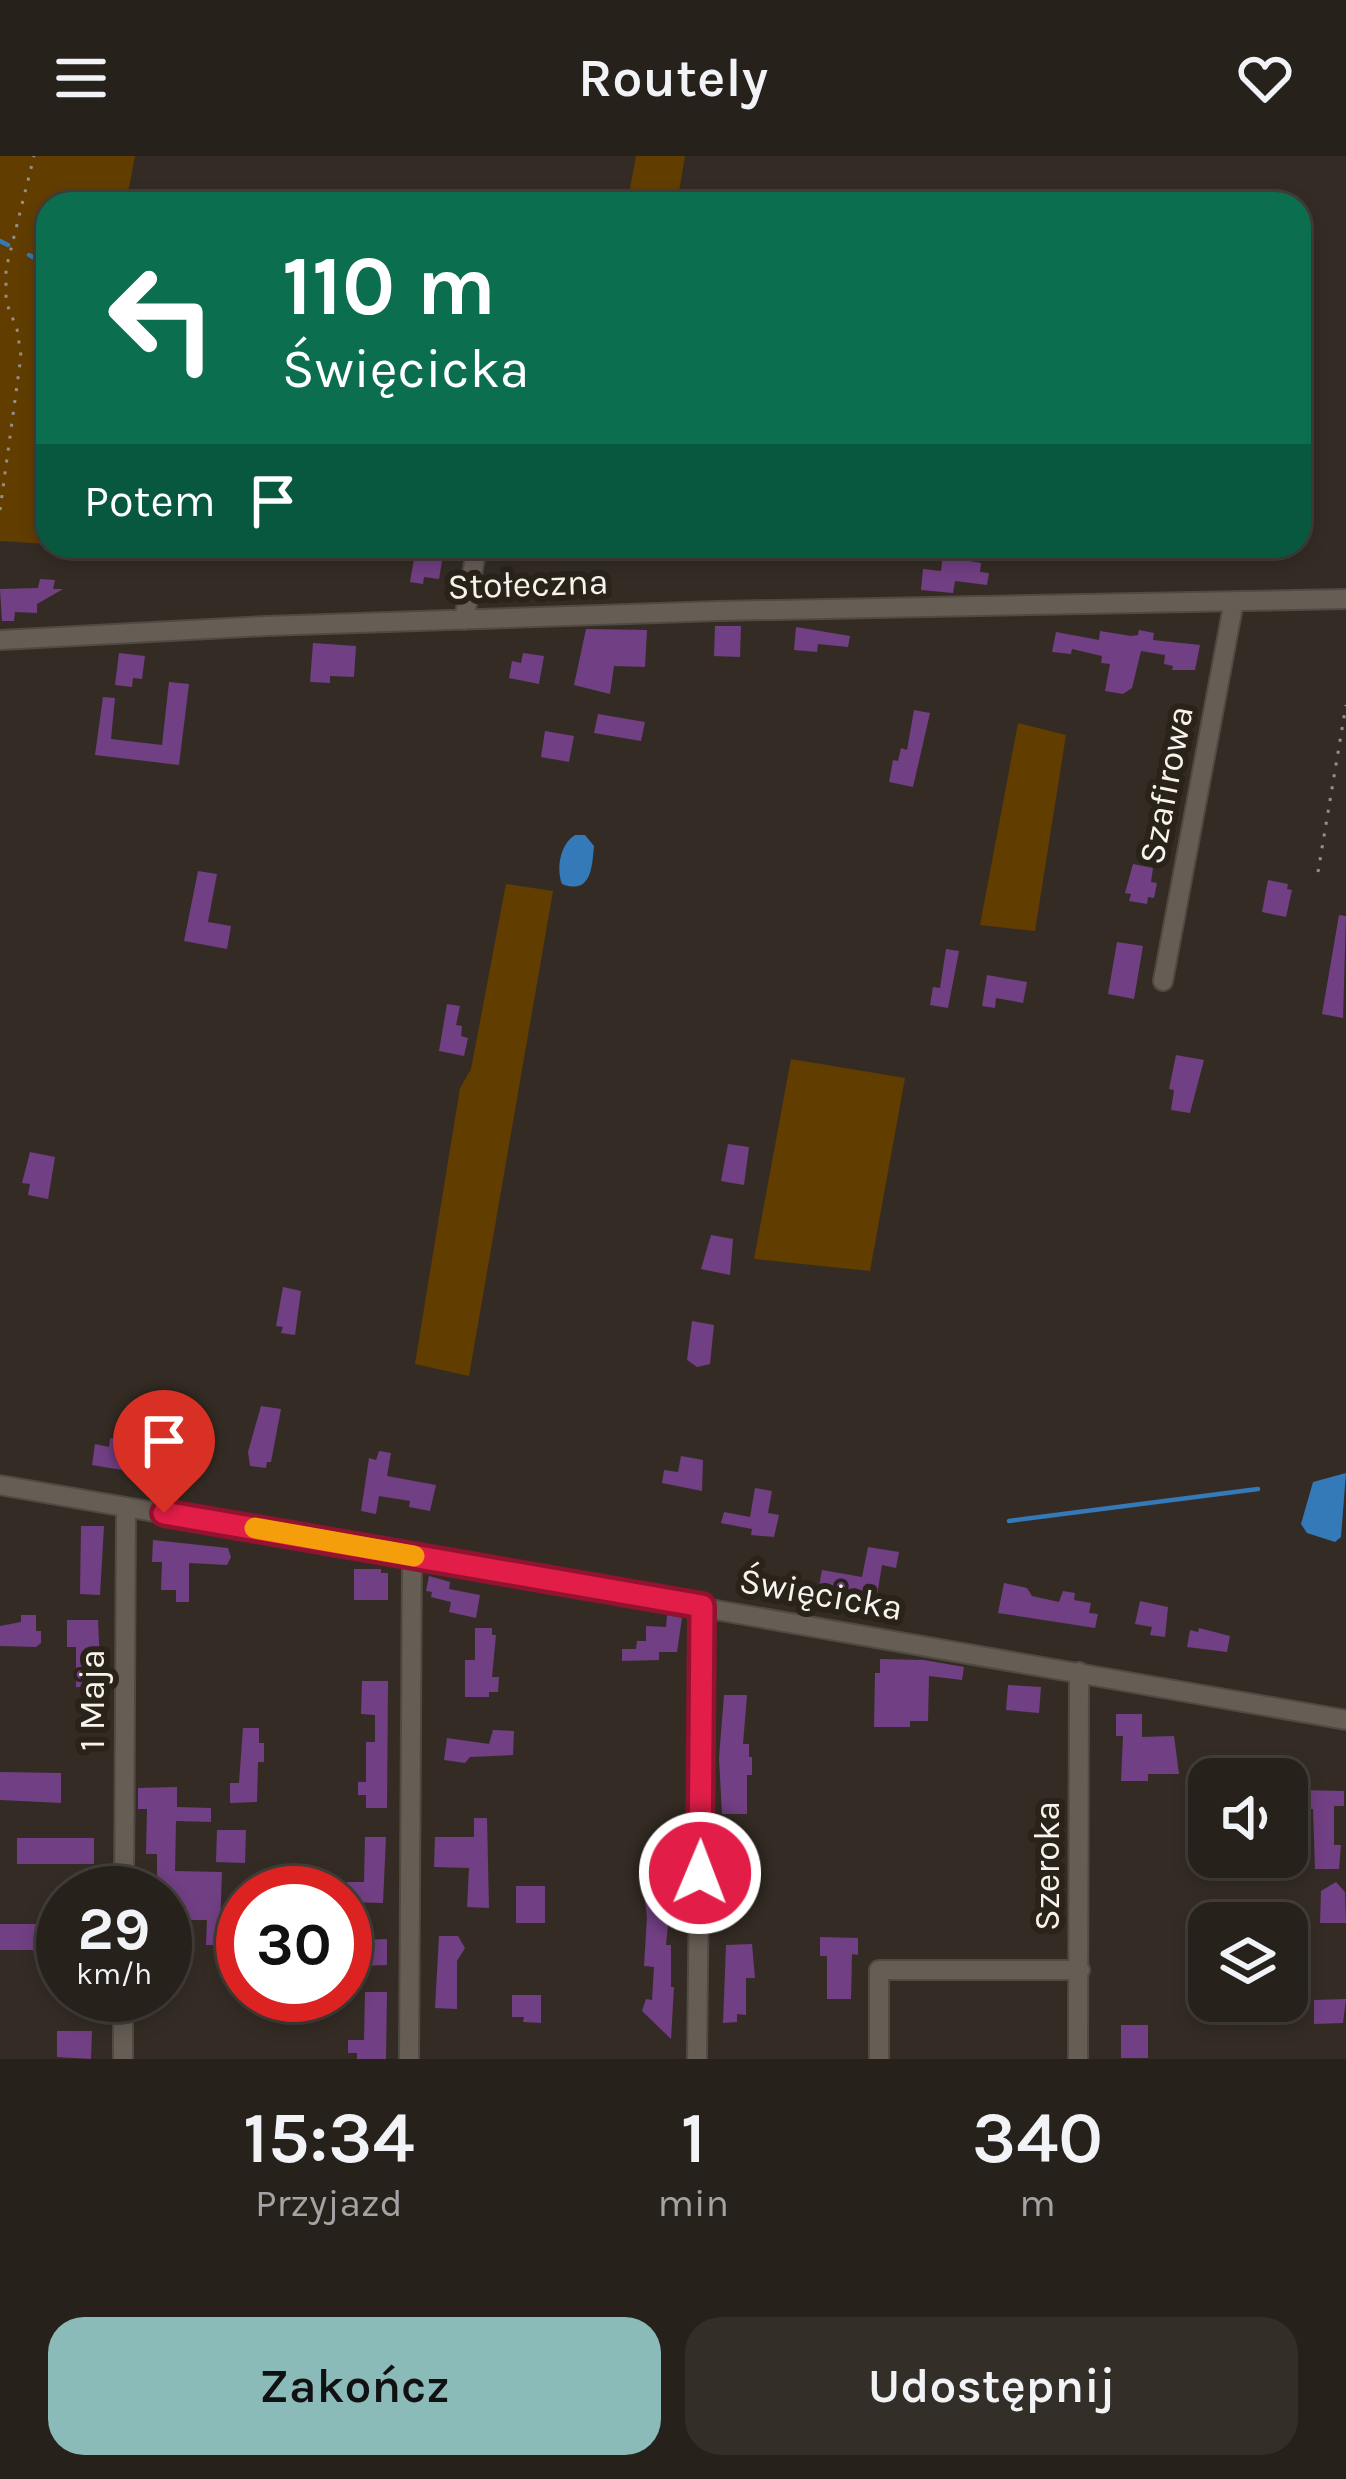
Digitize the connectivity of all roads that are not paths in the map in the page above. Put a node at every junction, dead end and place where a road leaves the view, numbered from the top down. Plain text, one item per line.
1 (475, 558) edge
2 (1346, 599) edge
3 (1234, 601) junction
4 (464, 620) junction
5 (0, 640) edge
6 (1162, 981) dead end
7 (0, 1485) edge
8 (126, 1507) junction
9 (412, 1556) junction
10 (702, 1606) junction
11 (1079, 1672) junction
12 (1346, 1720) edge
13 (124, 1866) edge
14 (1080, 1970) junction
15 (124, 2022) edge
16 (123, 2059) edge
17 (409, 2059) edge
18 (697, 2059) edge
19 (879, 2059) edge
20 (1078, 2059) edge

1 - 4 street
2 - 3 street, Stołeczna
3 - 4 street, Stołeczna
3 - 6 street, Szafirowa
4 - 5 street, Stołeczna
7 - 8 street, Święcicka
8 - 9 street, Święcicka
8 - 13 street, 1 Maja
9 - 10 street, Święcicka
9 - 17 street
10 - 11 street, Święcicka
10 - 18 street
11 - 12 street, Święcicka
11 - 14 street, Szeroka
14 - 19 street
14 - 20 street, Szeroka
15 - 16 street

